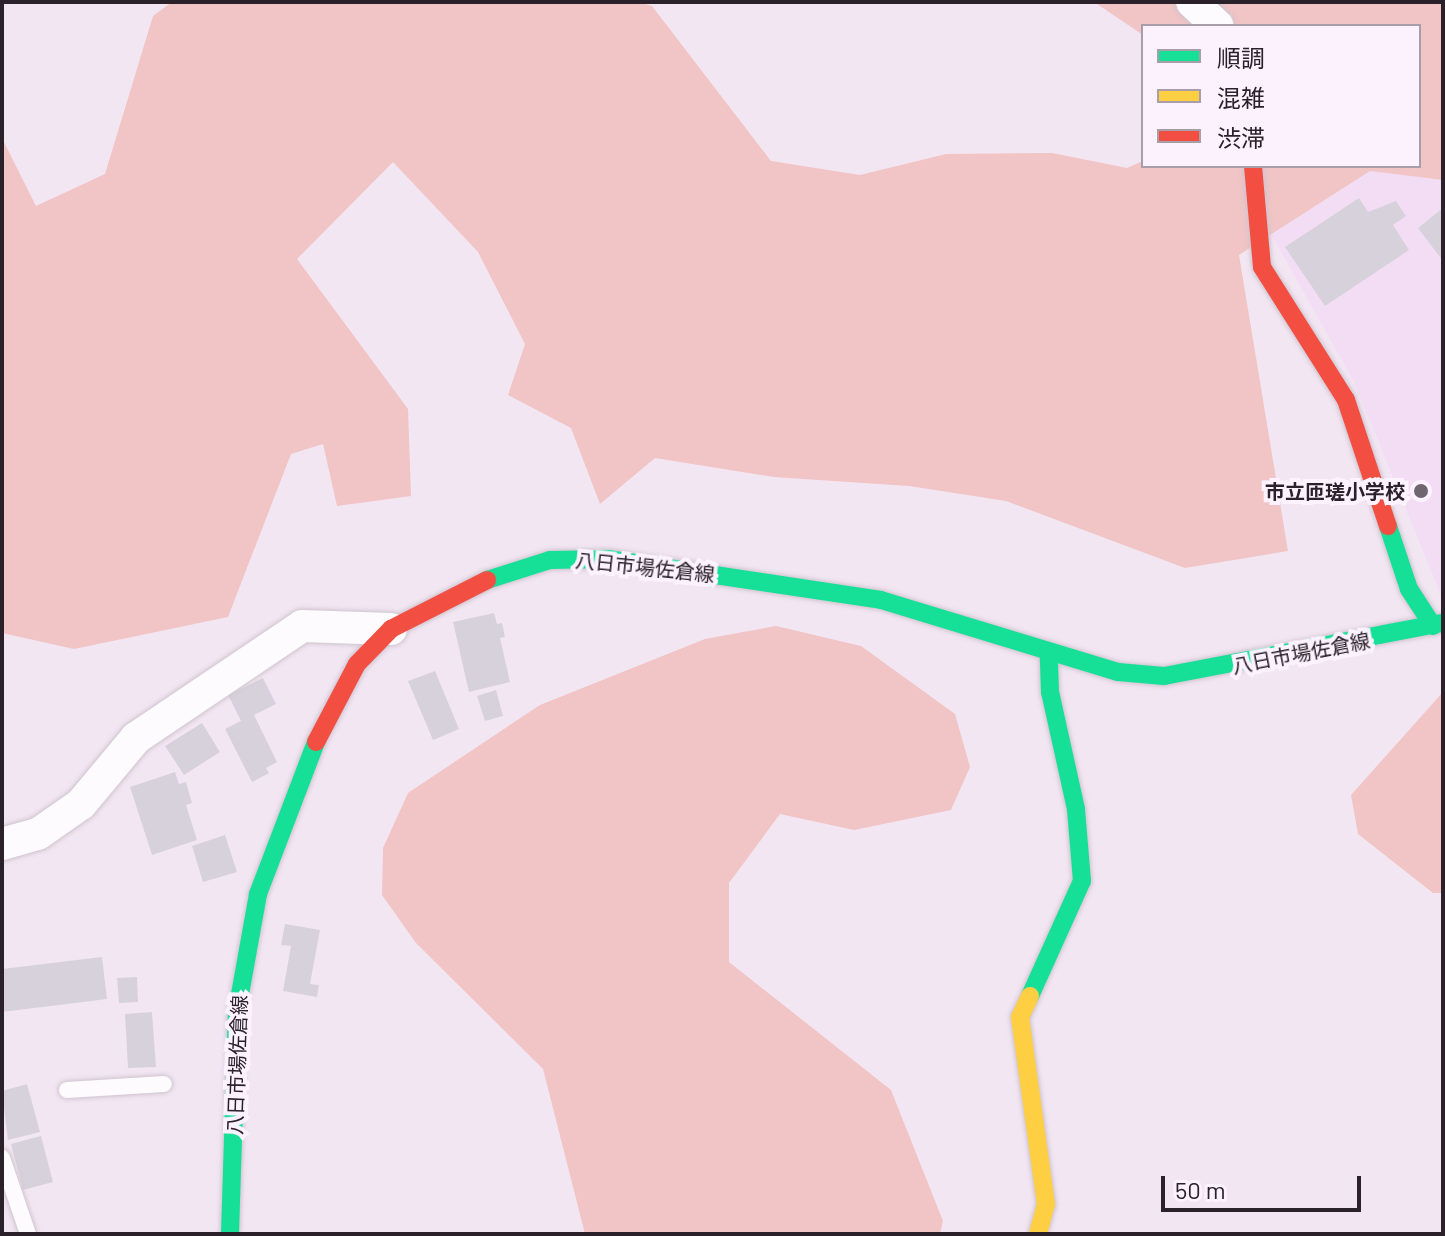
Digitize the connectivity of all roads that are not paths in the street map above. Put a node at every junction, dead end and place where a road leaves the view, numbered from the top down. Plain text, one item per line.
1 (1192, 2) edge
2 (1216, 24) edge
3 (1253, 168) edge
4 (1438, 624) edge
5 (391, 629) junction
6 (1049, 654) junction
7 (2, 844) edge
8 (164, 1084) dead end
9 (67, 1090) dead end
10 (2, 1158) edge
11 (28, 1234) edge
12 (228, 1234) edge
13 (1038, 1234) edge

1 - 2 street
3 - 4 main road
4 - 6 main road, 八日市場佐倉線
5 - 6 main road, 八日市場佐倉線
5 - 7 street
5 - 12 main road, 八日市場佐倉線
6 - 13 main road
8 - 9 lane
10 - 11 lane

